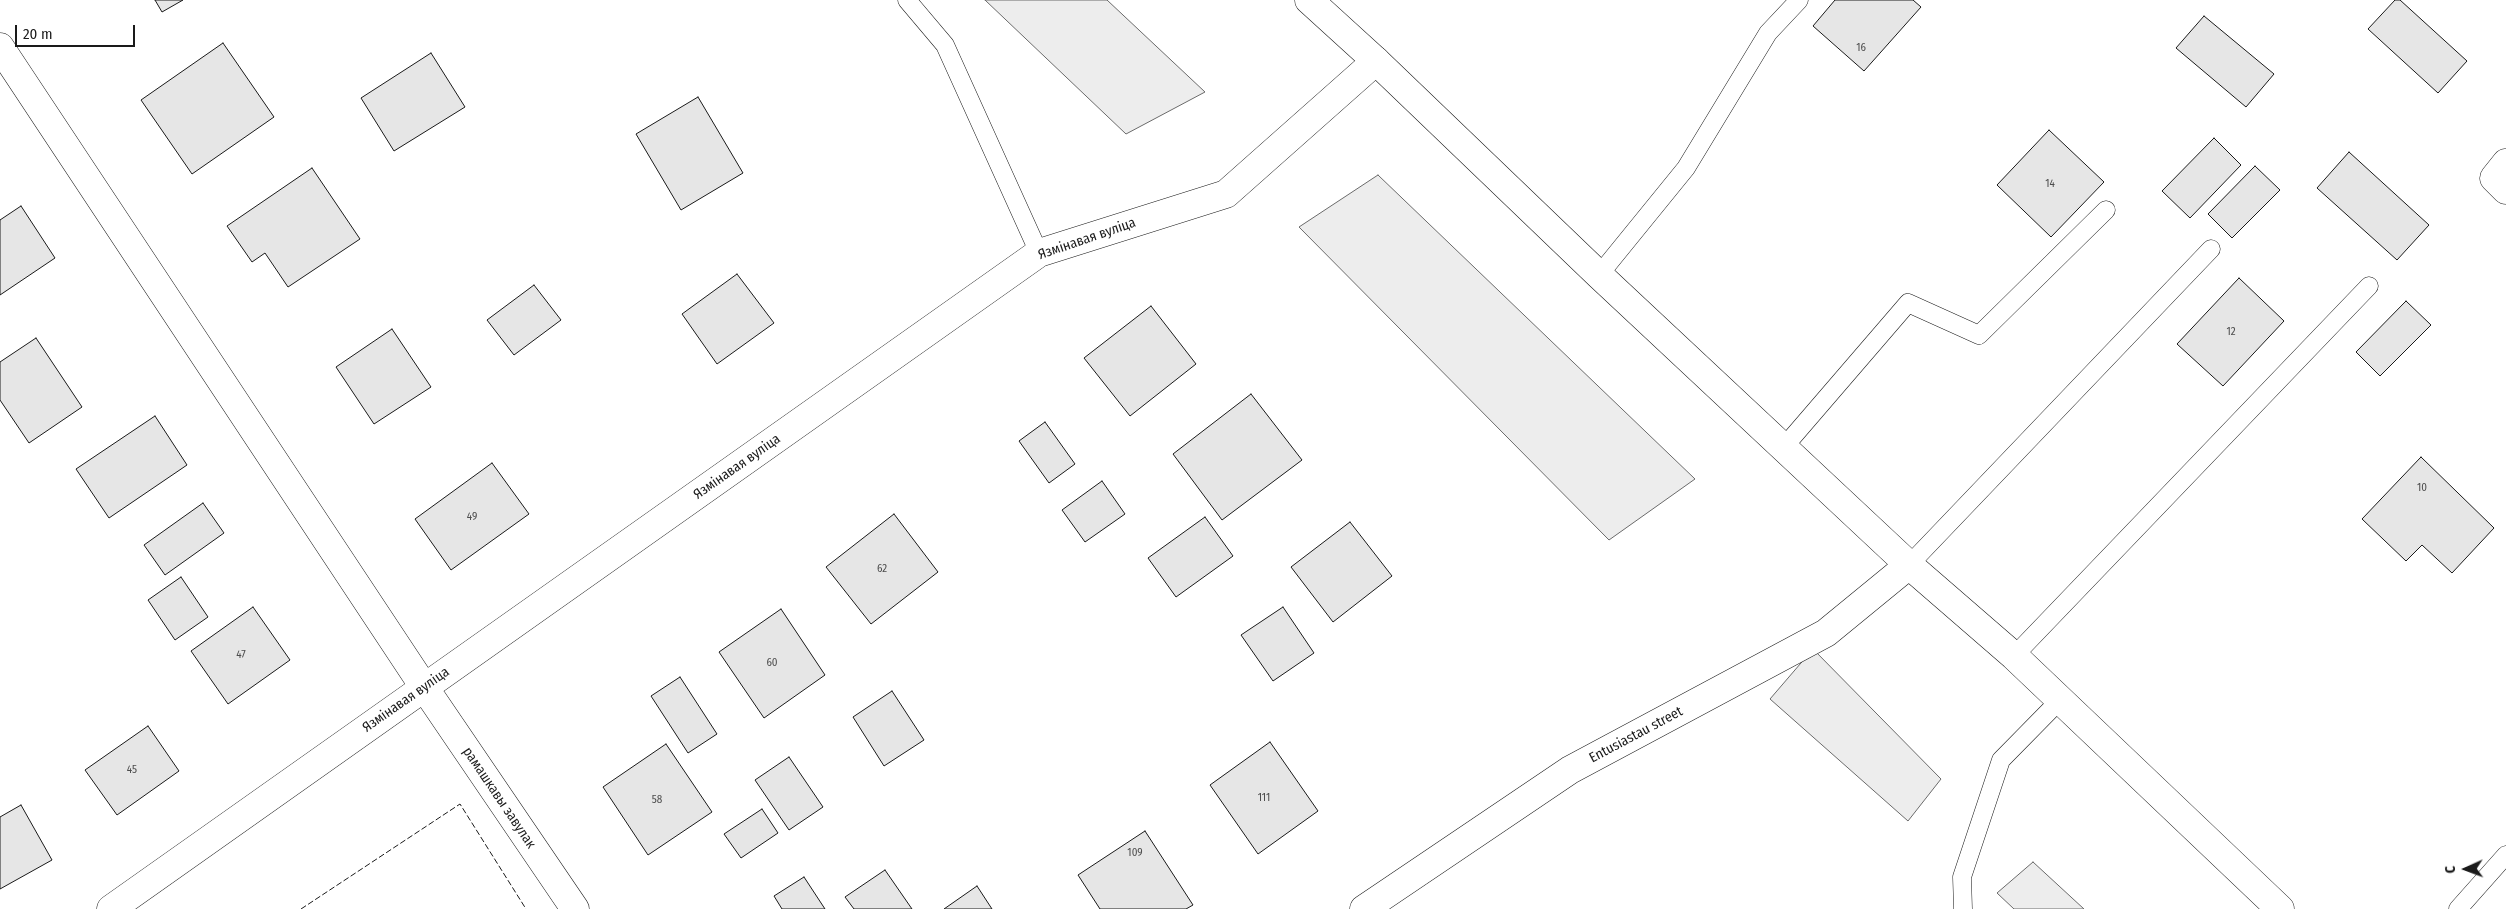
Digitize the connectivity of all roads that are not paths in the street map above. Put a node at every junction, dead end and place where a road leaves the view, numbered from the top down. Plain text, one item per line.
1 (907, 0) edge
2 (1309, 0) edge
3 (1799, 0) edge
4 (0, 47) edge
5 (1376, 61) junction
6 (2506, 163) edge
7 (2506, 190) edge
8 (2106, 210) dead end
9 (2211, 249) dead end
10 (1039, 253) junction
11 (1599, 275) junction
12 (2368, 286) dead end
13 (1784, 447) junction
14 (1909, 565) junction
15 (2014, 656) junction
16 (424, 688) junction
17 (2060, 700) junction
18 (2506, 855) edge
19 (111, 909) edge
20 (575, 909) edge
21 (1364, 909) edge
22 (1963, 909) edge
23 (2280, 909) edge
24 (2458, 909) edge

1 - 10 lane
2 - 5 street
3 - 11 lane
4 - 16 street, рамашкавы завулак
5 - 10 street, Язмінавая вуліца
5 - 11 street
6 - 7 street
8 - 13 lane
9 - 14 lane
10 - 16 street, Язмінавая вуліца
11 - 13 street
12 - 15 lane
13 - 14 street
14 - 15 street
14 - 21 street, Entusiastau street
15 - 17 street
16 - 19 street, Язмінавая вуліца
16 - 20 street, рамашкавы завулак
17 - 22 lane
17 - 23 street
18 - 24 lane

